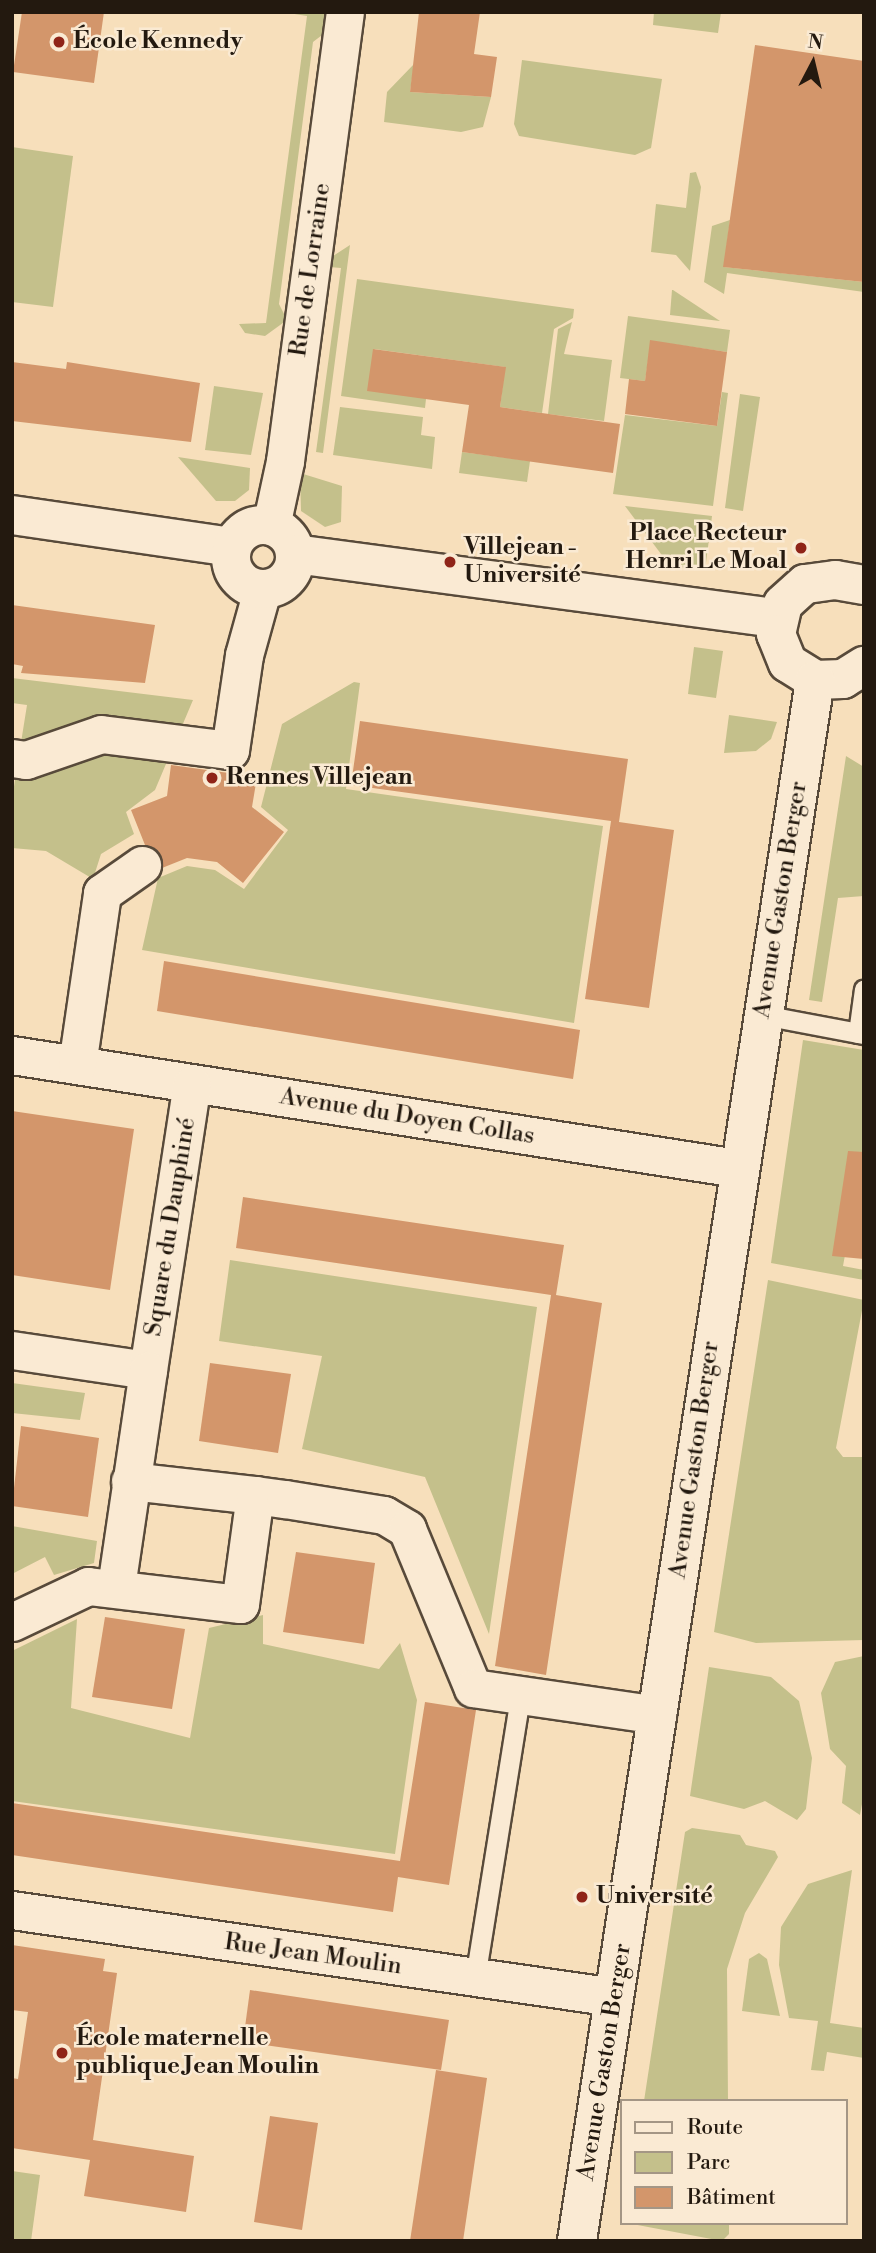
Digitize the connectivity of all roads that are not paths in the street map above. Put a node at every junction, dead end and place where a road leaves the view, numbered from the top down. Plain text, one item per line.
1 (345, 12) edge
2 (12, 515) edge
3 (283, 540) junction
4 (232, 547) junction
5 (859, 588) edge
6 (262, 590) junction
7 (777, 618) junction
8 (864, 666) edge
9 (815, 680) junction
10 (12, 758) edge
11 (142, 865) dead end
12 (864, 989) edge
13 (764, 1015) junction
14 (861, 1033) edge
15 (12, 1055) edge
16 (77, 1065) junction
17 (192, 1084) junction
18 (737, 1168) junction
19 (12, 1350) edge
20 (149, 1370) junction
21 (130, 1481) junction
22 (255, 1495) junction
23 (116, 1587) junction
24 (12, 1622) edge
25 (520, 1698) junction
26 (657, 1715) junction
27 (12, 1910) edge
28 (475, 1978) junction
29 (614, 1997) junction
30 (577, 2241) edge

1 - 3 street, Rue de Lorraine
2 - 4 street
3 - 4 street
3 - 6 street
3 - 7 street
4 - 6 street
5 - 7 street
6 - 10 street
7 - 9 street
8 - 9 street
9 - 13 street, Avenue Gaston Berger
11 - 16 street
12 - 14 lane
13 - 14 lane
13 - 18 street, Avenue Gaston Berger
15 - 16 street, Avenue du Doyen Collas
16 - 17 street, Avenue du Doyen Collas
17 - 18 street, Avenue du Doyen Collas
17 - 20 street, Square du Dauphiné
18 - 26 street, Avenue Gaston Berger
19 - 20 street, Square du Dauphiné
20 - 21 street, Square du Dauphiné
21 - 22 street
21 - 23 street, Square du Dauphiné
22 - 23 street
22 - 25 street
23 - 24 street
25 - 26 street
25 - 28 lane
26 - 29 street, Avenue Gaston Berger
27 - 28 street, Rue Jean Moulin
28 - 29 street, Rue Jean Moulin
29 - 30 street, Avenue Gaston Berger

